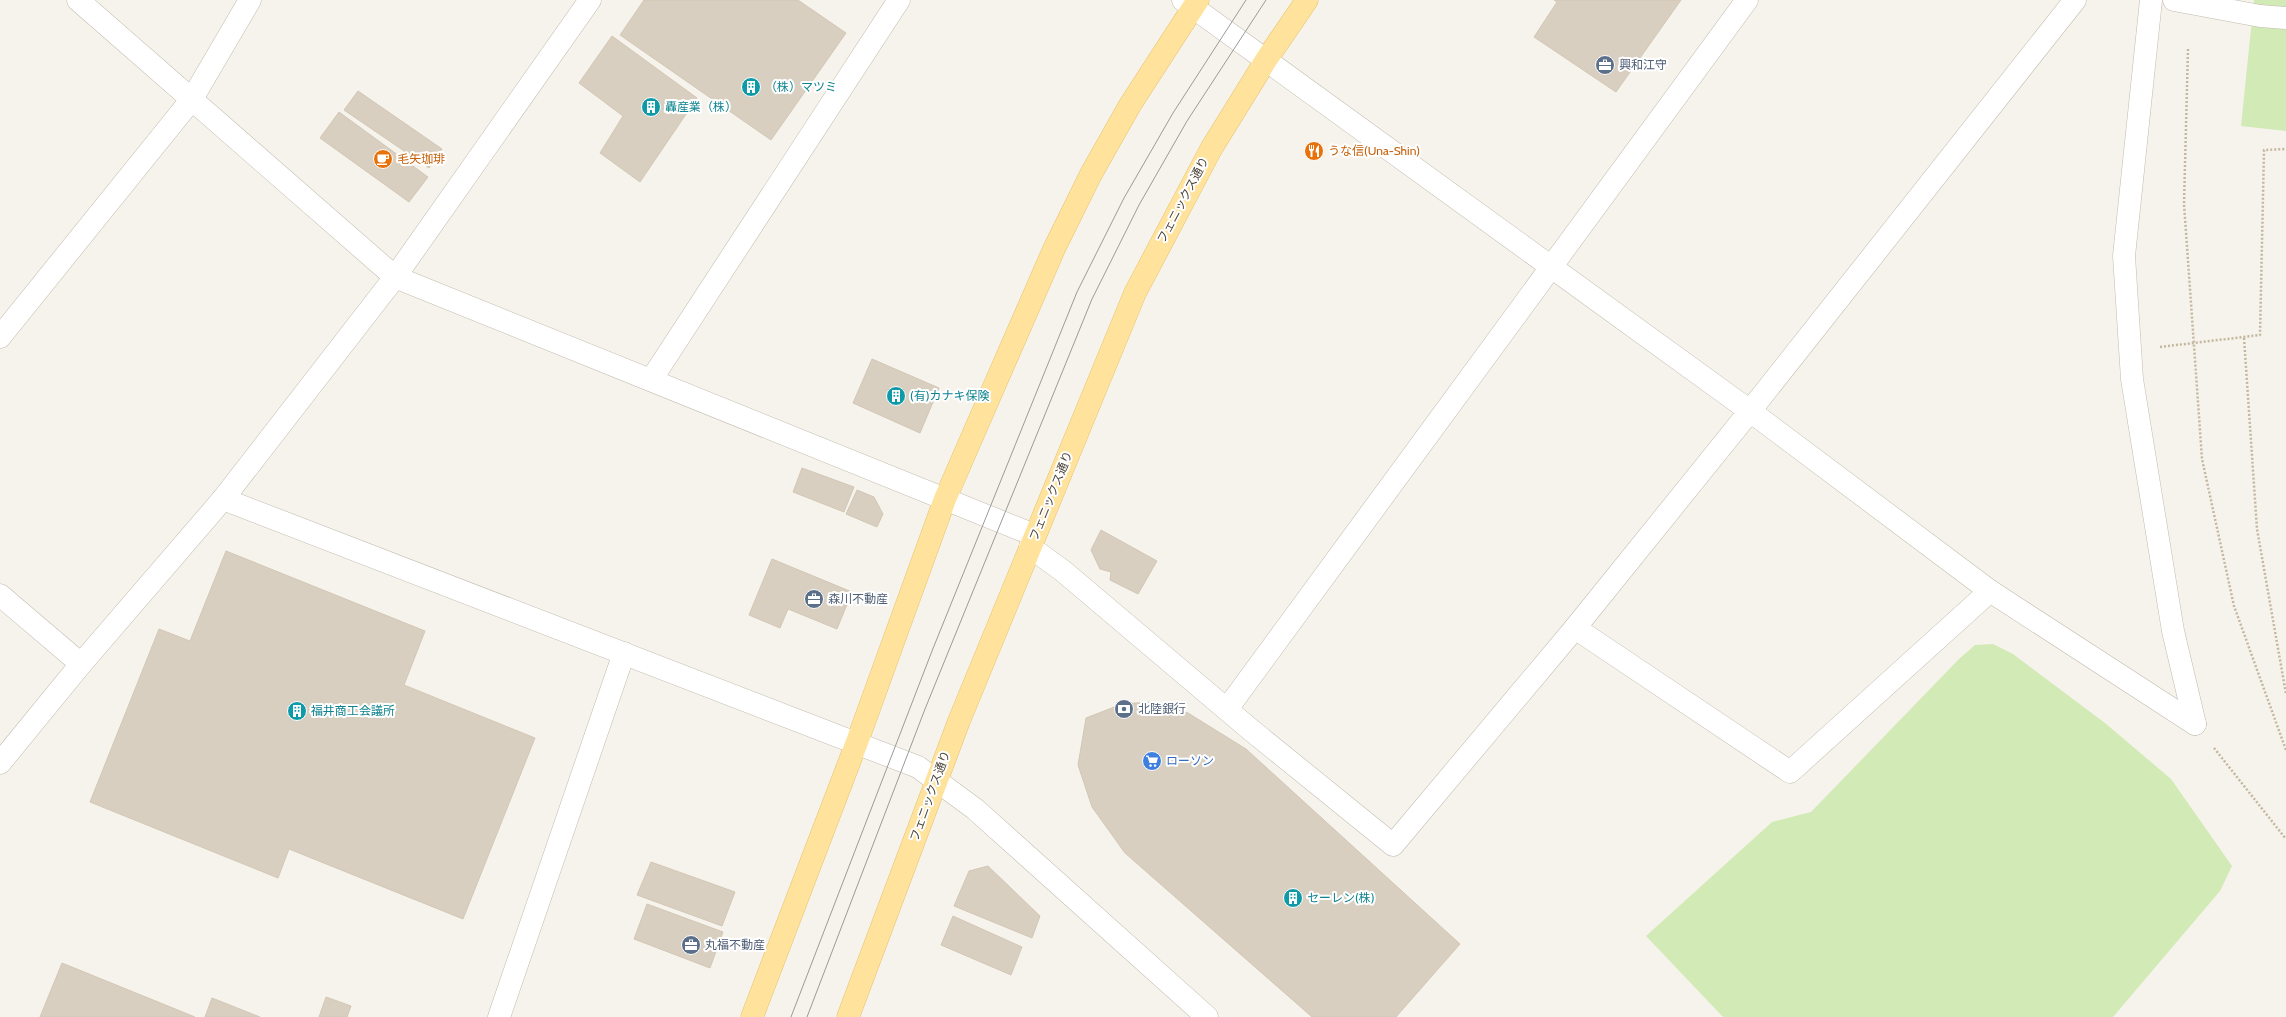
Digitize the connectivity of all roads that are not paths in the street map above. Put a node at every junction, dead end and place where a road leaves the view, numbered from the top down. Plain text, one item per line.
1 (78, 0) edge
2 (250, 0) edge
3 (590, 0) edge
4 (899, 0) edge
5 (1307, 0) edge
6 (1747, 0) edge
7 (2075, 0) edge
8 (2151, 0) edge
9 (1191, 2) edge
10 (2182, 2) edge
11 (2286, 18) edge
12 (1266, 60) junction
13 (192, 99) junction
14 (1551, 267) junction
15 (395, 277) junction
16 (0, 337) edge
17 (651, 380) junction
18 (1750, 412) junction
19 (223, 499) junction
20 (945, 499) junction
21 (1032, 541) junction
22 (1990, 591) junction
23 (0, 595) edge
24 (1575, 628) junction
25 (624, 653) junction
26 (81, 664) junction
27 (1227, 709) junction
28 (857, 742) junction
29 (0, 763) edge
30 (936, 780) junction
31 (499, 1017) edge
32 (752, 1017) edge
33 (848, 1017) edge
34 (1208, 1017) edge

1 - 13 street
2 - 13 street
3 - 15 street
4 - 17 street
5 - 12 main road, フェニックス通り
6 - 14 street
7 - 18 street
8 - 22 street
9 - 12 street
9 - 20 main road
10 - 11 street
12 - 14 street
12 - 21 main road, フェニックス通り
13 - 15 street
13 - 16 street
14 - 18 street
14 - 27 street
15 - 17 street
15 - 19 street
17 - 20 street
18 - 22 street
18 - 24 street
19 - 25 street
19 - 26 street
20 - 21 street
20 - 28 main road
21 - 27 street
21 - 30 main road, フェニックス通り
22 - 24 street
23 - 26 street
24 - 27 street
25 - 28 street
25 - 31 street
26 - 29 street
28 - 30 street
28 - 32 main road
30 - 33 main road, フェニックス通り
30 - 34 street

